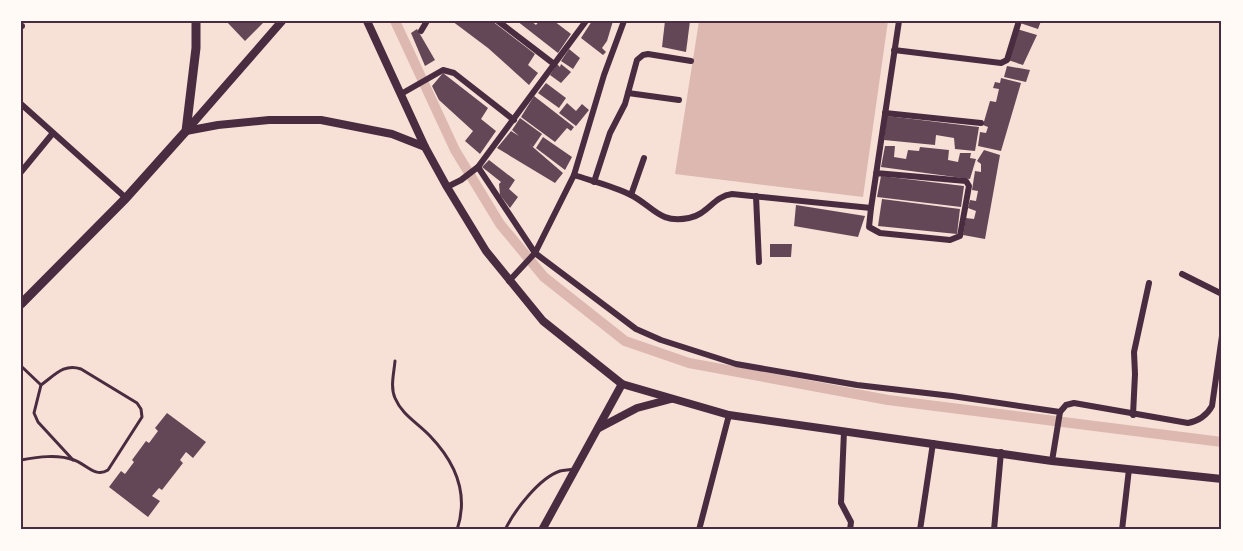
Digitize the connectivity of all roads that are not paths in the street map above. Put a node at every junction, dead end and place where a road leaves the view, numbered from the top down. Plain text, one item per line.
1 (196, 21) edge
2 (282, 21) edge
3 (367, 21) edge
4 (427, 21) edge
5 (498, 21) edge
6 (586, 21) edge
7 (624, 21) edge
8 (899, 21) edge
9 (1019, 21) edge
10 (421, 31) dead end
11 (894, 50) junction
12 (691, 61) dead end
13 (554, 64) junction
14 (628, 93) junction
15 (401, 94) junction
16 (679, 100) dead end
17 (21, 104) edge
18 (885, 112) junction
19 (513, 120) junction
20 (981, 123) dead end
21 (186, 131) junction
22 (53, 133) junction
23 (425, 147) junction
24 (644, 158) dead end
25 (476, 169) junction
26 (21, 172) edge
27 (876, 173) junction
28 (574, 175) junction
29 (594, 182) junction
30 (447, 187) junction
31 (631, 195) junction
32 (756, 196) junction
33 (126, 198) junction
34 (871, 208) junction
35 (533, 255) junction
36 (759, 262) dead end
37 (1182, 274) dead end
38 (510, 281) junction
39 (1149, 283) dead end
40 (1222, 294) edge
41 (21, 304) edge
42 (1222, 336) edge
43 (395, 361) dead end
44 (21, 366) edge
45 (622, 384) junction
46 (41, 385) junction
47 (672, 399) junction
48 (729, 415) junction
49 (1133, 415) junction
50 (1059, 416) junction
51 (597, 429) junction
52 (844, 431) junction
53 (933, 443) junction
54 (1001, 452) junction
55 (21, 460) edge
56 (74, 460) junction
57 (1052, 461) junction
58 (576, 469) junction
59 (1129, 469) junction
60 (1222, 479) edge
61 (457, 530) edge
62 (505, 530) edge
63 (542, 530) edge
64 (699, 530) edge
65 (850, 530) edge
66 (920, 530) edge
67 (994, 530) edge
68 (1122, 530) edge

1 - 21 main road
2 - 21 street
3 - 15 street
4 - 10 street
5 - 13 street
6 - 13 street
7 - 28 street
8 - 11 street
9 - 11 street
11 - 18 street
12 - 14 street
13 - 19 street
14 - 16 street
14 - 29 street
15 - 19 street
15 - 23 street
17 - 22 street
18 - 20 street
18 - 27 street
19 - 25 street
21 - 23 street
21 - 33 main road
22 - 26 street
22 - 33 street
23 - 30 street
24 - 31 street
25 - 30 street
25 - 35 street
27 - 34 street
27 - 34 street
28 - 29 street
28 - 35 street
29 - 31 street
30 - 38 street
31 - 32 street
32 - 34 street
32 - 36 street
33 - 41 main road
35 - 38 street
35 - 50 street
37 - 40 street
38 - 45 street
39 - 49 street
42 - 49 street
43 - 61 lane
44 - 46 lane
45 - 47 street
45 - 51 street
46 - 56 lane
46 - 56 lane
47 - 48 street
47 - 51 street
48 - 52 street
48 - 64 street
49 - 50 street
50 - 57 street
51 - 58 street
52 - 53 street
52 - 65 street
53 - 54 street
53 - 66 street
54 - 57 street
54 - 67 street
55 - 56 lane
57 - 59 street
58 - 62 lane
58 - 63 street
59 - 60 street
59 - 68 street

